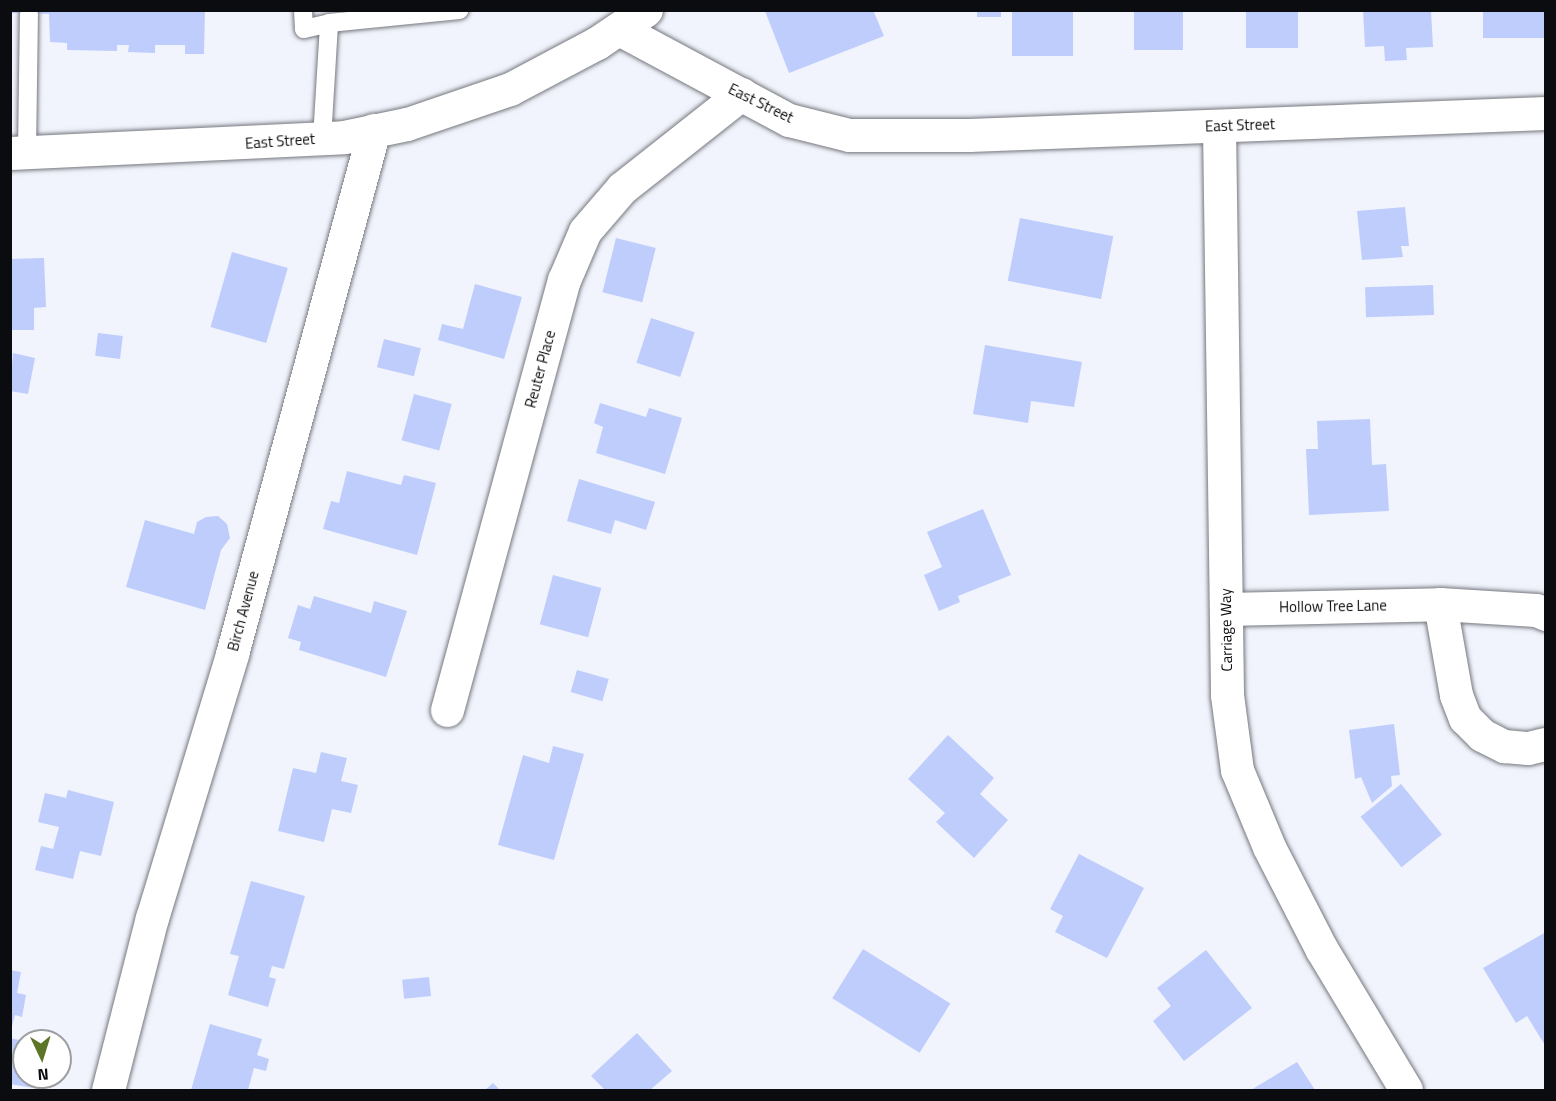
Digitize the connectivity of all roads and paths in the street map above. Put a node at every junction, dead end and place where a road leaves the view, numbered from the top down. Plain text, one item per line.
1 (303, 10) edge
2 (646, 10) edge
3 (460, 11) edge
4 (29, 14) dead end
5 (329, 23) junction
6 (619, 29) junction
7 (741, 94) junction
8 (1545, 113) edge
9 (1219, 126) junction
10 (374, 130) junction
11 (322, 139) junction
12 (19, 153) edge
13 (1440, 604) junction
14 (1226, 609) junction
15 (1545, 614) edge
16 (447, 710) dead end
17 (1545, 744) edge
18 (108, 1090) edge
19 (1406, 1090) edge

1 - 5 lane
2 - 6 street
3 - 5 lane
4 - 12 lane
5 - 11 lane
6 - 7 street, East Street
6 - 10 street, East Street
7 - 9 street, East Street
7 - 16 street, Reuter Place
8 - 9 street, East Street
9 - 14 street, Carriage Way
10 - 11 street, East Street
10 - 18 street, Birch Avenue
11 - 12 street, East Street
13 - 14 street, Hollow Tree Lane
13 - 15 street, Hollow Tree Lane
13 - 17 street
14 - 19 street, Carriage Way

